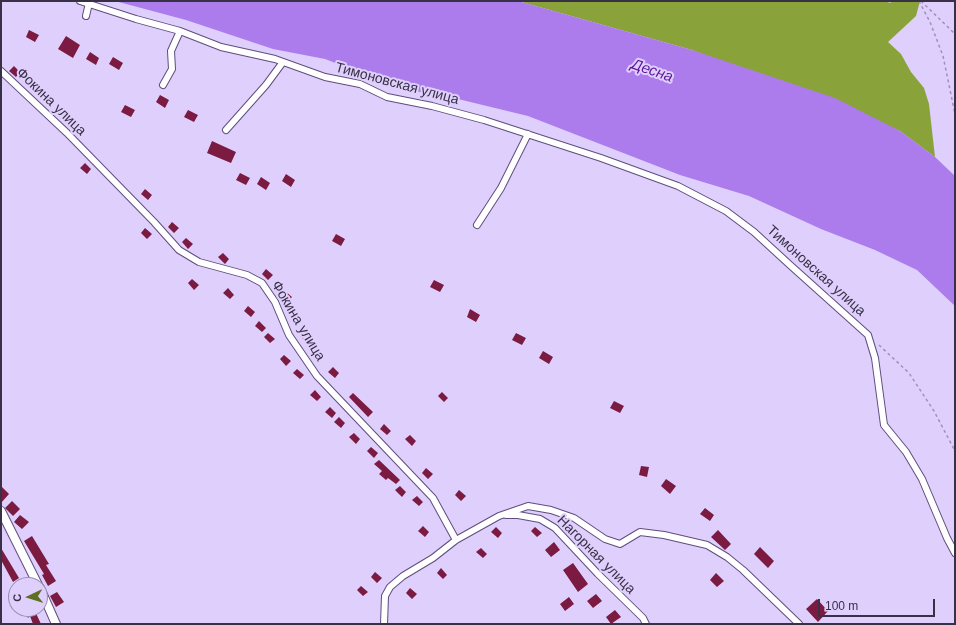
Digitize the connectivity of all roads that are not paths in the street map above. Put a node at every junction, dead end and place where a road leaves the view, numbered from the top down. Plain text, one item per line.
1 (80, 1) edge
2 (89, 4) junction
3 (86, 16) dead end
4 (180, 31) junction
5 (283, 62) junction
6 (1, 71) edge
7 (163, 85) dead end
8 (226, 130) dead end
9 (528, 134) junction
10 (477, 224) dead end
11 (1, 511) edge
12 (499, 516) junction
13 (456, 540) junction
14 (955, 553) edge
15 (34, 577) edge
16 (48, 606) edge
17 (56, 624) edge
18 (384, 624) edge
19 (646, 624) edge
20 (799, 624) edge

1 - 2 street, Тимоновская улица
2 - 3 street
2 - 4 street, Тимоновская улица
4 - 5 street, Тимоновская улица
4 - 7 street
5 - 8 street
5 - 9 street, Тимоновская улица
6 - 13 street, Фокина улица
9 - 10 street
9 - 14 street, Тимоновская улица
11 - 15 street
12 - 13 street
12 - 19 street, Нагорная улица
12 - 20 street
13 - 18 street
16 - 17 street

